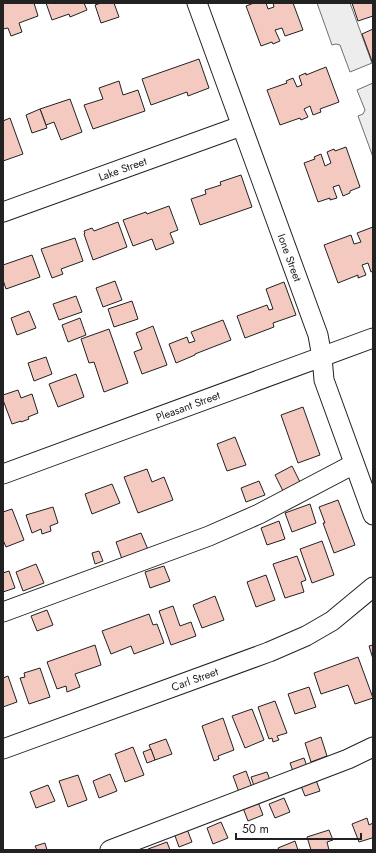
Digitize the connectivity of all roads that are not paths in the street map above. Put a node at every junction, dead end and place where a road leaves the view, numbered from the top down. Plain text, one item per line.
1 (196, 3) edge
2 (241, 126) junction
3 (3, 212) edge
4 (373, 338) edge
5 (322, 357) junction
6 (354, 464) junction
7 (3, 474) edge
8 (373, 515) edge
9 (373, 587) edge
10 (3, 612) edge
11 (373, 748) edge
12 (3, 749) edge
13 (110, 850) edge

1 - 2 street, Ione Street
2 - 3 street, Lake Street
2 - 5 street, Ione Street
4 - 5 street, Pleasant Street
5 - 6 street, Ione Street
5 - 7 street, Pleasant Street
6 - 8 street, Ione Street
6 - 10 street
9 - 12 street, Carl Street
11 - 13 street

